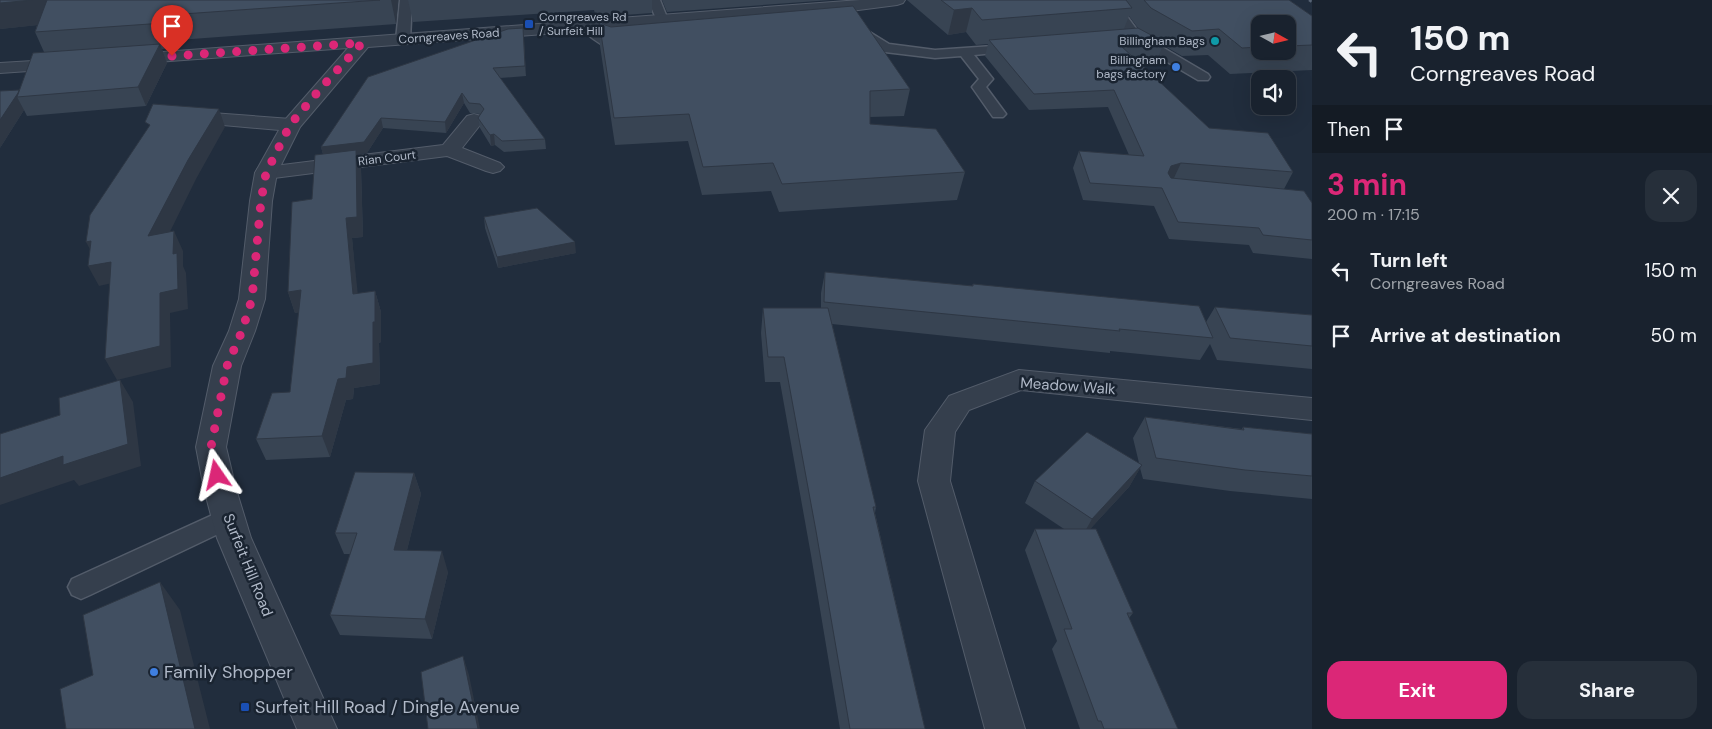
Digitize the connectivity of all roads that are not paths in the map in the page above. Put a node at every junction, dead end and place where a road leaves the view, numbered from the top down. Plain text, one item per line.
1 (406, 0) edge
2 (654, 0) edge
3 (897, 0) edge
4 (1109, 0) edge
5 (843, 7) junction
6 (662, 20) junction
7 (585, 26) junction
8 (1135, 37) junction
9 (1116, 39) edge
10 (403, 40) junction
11 (362, 43) junction
12 (642, 44) edge
13 (1031, 46) edge
14 (965, 52) junction
15 (108, 61) edge
16 (78, 63) edge
17 (0, 68) edge
18 (1202, 77) dead end
19 (998, 114) dead end
20 (167, 116) edge
21 (474, 120) dead end
22 (290, 125) junction
23 (449, 150) junction
24 (493, 167) dead end
25 (266, 173) junction
26 (1312, 408) edge
27 (228, 518) junction
28 (81, 587) dead end
29 (317, 729) edge
30 (1005, 729) edge

1 - 10 lane
2 - 6 lane
3 - 5 street, Corngreaves Road
4 - 8 lane
5 - 6 street, Corngreaves Road
5 - 14 lane
6 - 7 street, Corngreaves Road
7 - 10 street, Corngreaves Road
7 - 12 lane
8 - 9 lane
8 - 18 lane
10 - 11 street, Corngreaves Road
11 - 15 street, Corngreaves Road
11 - 22 street, Surfeit Hill Road
13 - 14 lane
14 - 19 lane
16 - 17 street
20 - 22 street
21 - 23 street
22 - 25 street, Surfeit Hill Road
23 - 24 street, Rian Court
23 - 25 street, Rian Court
25 - 27 street, Surfeit Hill Road
26 - 30 street, Meadow Walk
27 - 28 lane
27 - 29 street, Surfeit Hill Road

